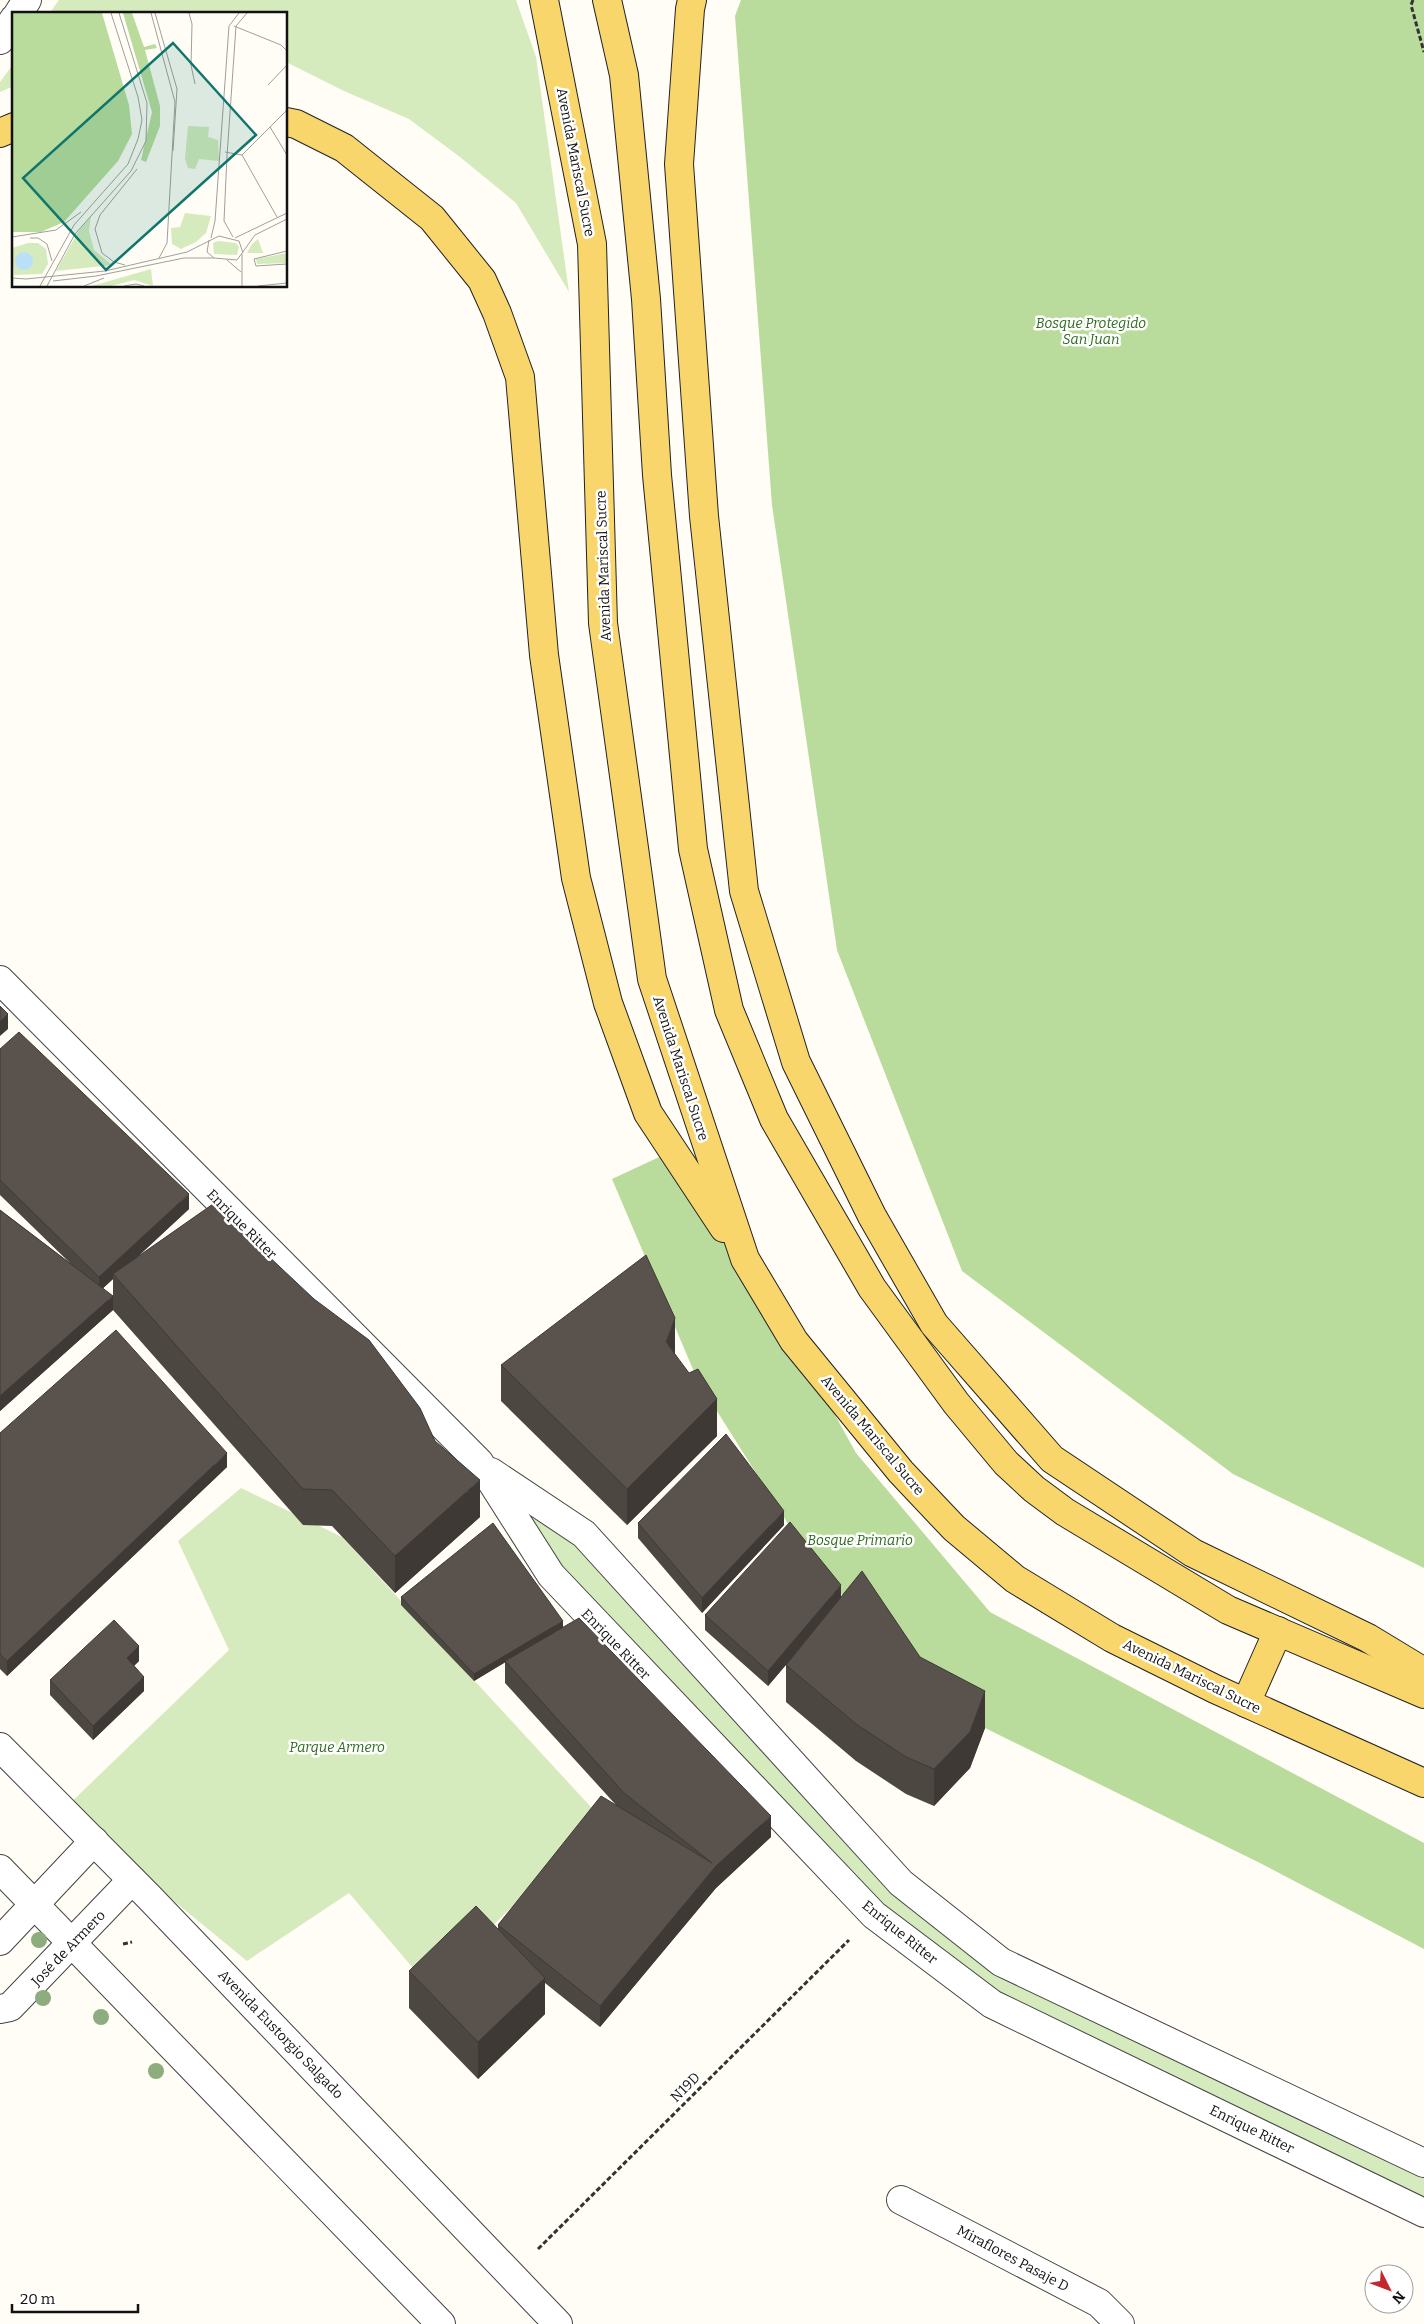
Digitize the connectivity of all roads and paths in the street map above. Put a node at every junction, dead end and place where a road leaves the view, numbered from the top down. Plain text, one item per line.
1 (27, 0) edge
2 (544, 0) edge
3 (607, 0) edge
4 (692, 0) edge
5 (1413, 0) edge
6 (19, 12) edge
7 (12, 22) edge
8 (0, 40) edge
9 (1424, 52) edge
10 (288, 122) edge
11 (12, 128) edge
12 (0, 132) edge
13 (0, 980) edge
14 (745, 1259) junction
15 (484, 1468) junction
16 (1278, 1631) junction
17 (1424, 1672) edge
18 (1424, 1694) edge
19 (1246, 1703) junction
20 (0, 1747) edge
21 (1424, 1783) edge
22 (94, 1841) junction
23 (0, 1870) edge
24 (132, 1880) junction
25 (34, 1903) junction
26 (874, 1915) junction
27 (0, 1941) edge
28 (73, 1943) junction
29 (0, 2009) edge
30 (1424, 2163) edge
31 (901, 2200) dead end
32 (1424, 2213) edge
33 (511, 2276) junction
34 (441, 2324) edge
35 (558, 2324) edge
36 (1120, 2324) edge

1 - 6 street
2 - 14 main road, Avenida Mariscal Sucre
3 - 16 main road
4 - 17 main road
5 - 9 path
7 - 8 street
10 - 14 main road
11 - 12 main road
13 - 15 street, Enrique Ritter
14 - 19 main road, Avenida Mariscal Sucre
15 - 26 street, Enrique Ritter
15 - 30 street, Enrique Ritter
16 - 18 main road
16 - 19 main road
19 - 21 main road, Avenida Mariscal Sucre
20 - 22 street, Avenida Eustorgio Salgado
22 - 24 street, Avenida Eustorgio Salgado
22 - 25 street
23 - 25 street
24 - 28 street, José de Armero
24 - 33 street, Avenida Eustorgio Salgado
25 - 27 street
25 - 28 street
26 - 32 street, Enrique Ritter
26 - 33 path, N19D
28 - 29 street, José de Armero
28 - 34 street
31 - 36 street, Miraflores Pasaje D
33 - 35 street, Avenida Eustorgio Salgado

